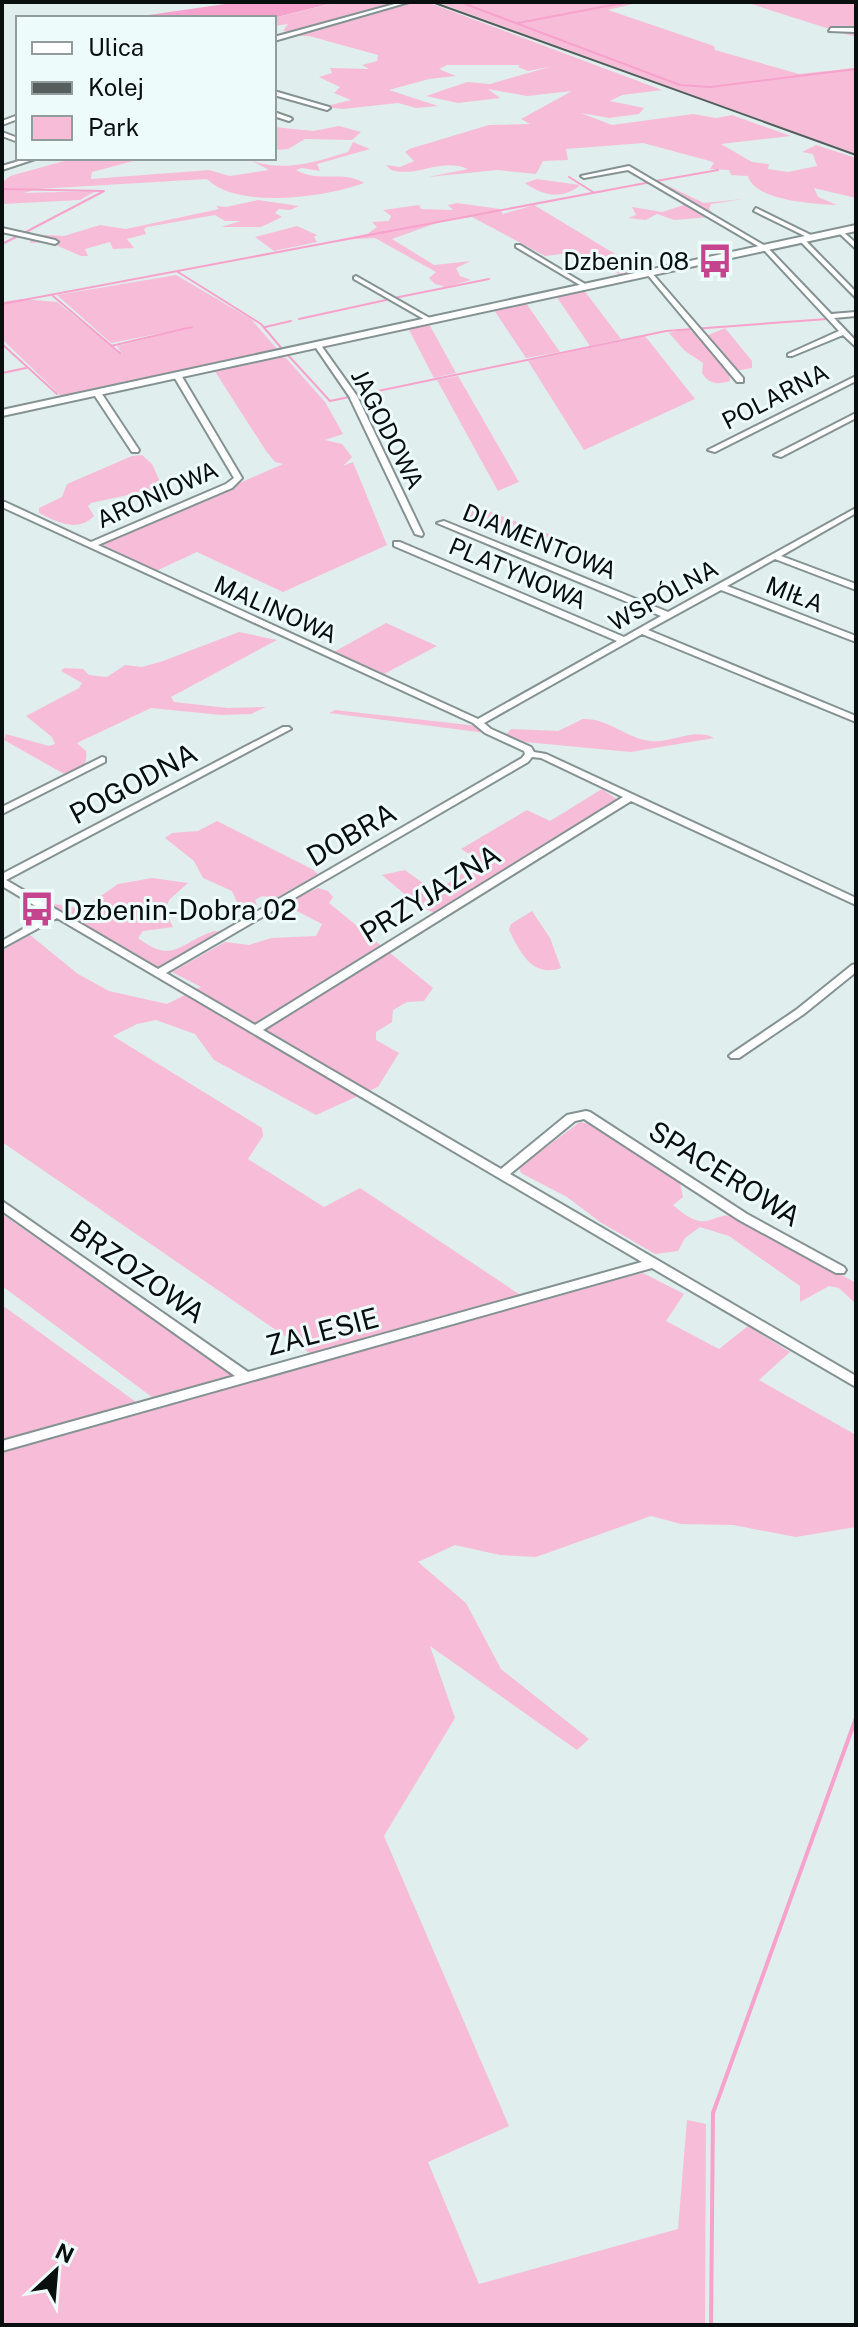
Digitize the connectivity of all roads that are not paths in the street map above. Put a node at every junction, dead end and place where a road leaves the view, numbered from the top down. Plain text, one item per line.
1 (407, 2) edge
2 (831, 30) dead end
3 (856, 30) edge
4 (276, 38) edge
5 (276, 94) edge
6 (327, 108) dead end
7 (276, 115) edge
8 (289, 119) dead end
9 (28, 160) edge
10 (2, 168) edge
11 (584, 176) dead end
12 (756, 210) dead end
13 (856, 228) edge
14 (2, 230) edge
15 (841, 232) junction
16 (807, 239) junction
17 (55, 242) dead end
18 (518, 246) dead end
19 (856, 247) edge
20 (765, 248) junction
21 (649, 273) junction
22 (356, 278) dead end
23 (587, 287) junction
24 (856, 296) edge
25 (856, 314) edge
26 (829, 316) junction
27 (431, 321) junction
28 (843, 332) junction
29 (855, 343) edge
30 (318, 345) junction
31 (790, 355) dead end
32 (177, 375) junction
33 (856, 378) edge
34 (740, 380) dead end
35 (97, 393) junction
36 (2, 413) edge
37 (856, 415) edge
38 (135, 450) dead end
39 (712, 450) dead end
40 (778, 455) dead end
41 (2, 504) edge
42 (856, 510) edge
43 (441, 523) dead end
44 (419, 534) dead end
45 (397, 544) dead end
46 (90, 545) junction
47 (774, 556) junction
48 (719, 586) junction
49 (856, 587) edge
50 (667, 615) junction
51 (640, 630) junction
52 (856, 639) edge
53 (623, 640) junction
54 (856, 719) edge
55 (479, 722) junction
56 (286, 729) dead end
57 (528, 757) junction
58 (102, 760) dead end
59 (630, 797) junction
60 (2, 811) edge
61 (2, 880) edge
62 (856, 902) edge
63 (57, 914) junction
64 (2, 945) edge
65 (856, 967) edge
66 (159, 973) junction
67 (256, 1030) junction
68 (735, 1056) dead end
69 (502, 1174) junction
70 (2, 1205) edge
71 (654, 1263) junction
72 (840, 1270) dead end
73 (246, 1377) junction
74 (856, 1382) edge
75 (2, 1446) edge

1 - 4 street
2 - 3 street
5 - 6 street
7 - 8 street
9 - 10 street
11 - 20 street
12 - 16 street
13 - 15 street
14 - 17 street
15 - 16 street
15 - 19 street
16 - 20 street
16 - 24 street
18 - 23 street
20 - 21 street
20 - 26 street
21 - 23 street
21 - 34 street
22 - 27 street
23 - 27 street
25 - 26 street
26 - 28 street
27 - 30 street
28 - 29 street
28 - 31 street
30 - 32 street
30 - 44 street, JAGODOWA
32 - 35 street
32 - 46 street, ARONIOWA
33 - 39 street, POLARNA
35 - 36 street
35 - 38 street
37 - 40 street
41 - 46 street, MALINOWA
42 - 47 street, WSPÓLNA
43 - 50 street, DIAMENTOWA
45 - 53 street, PLATYNOWA
46 - 55 street, MALINOWA
47 - 48 street, WSPÓLNA
47 - 49 street
48 - 50 street, WSPÓLNA
48 - 52 street, MIŁA
50 - 51 street, WSPÓLNA
51 - 53 street, WSPÓLNA
51 - 54 street
53 - 55 street, WSPÓLNA
55 - 57 street, MALINOWA
56 - 61 street, POGODNA
57 - 59 street, MALINOWA
57 - 66 street, DOBRA
58 - 60 street
59 - 62 street, MALINOWA
59 - 67 street, PRZYJAZNA
61 - 63 street
63 - 64 street
63 - 66 street
65 - 68 street
66 - 67 street
67 - 69 street
69 - 71 street
69 - 72 street, SPACEROWA
70 - 73 street, BRZOZOWA
71 - 73 street, ZALESIE
71 - 74 street
73 - 75 street, ZALESIE

